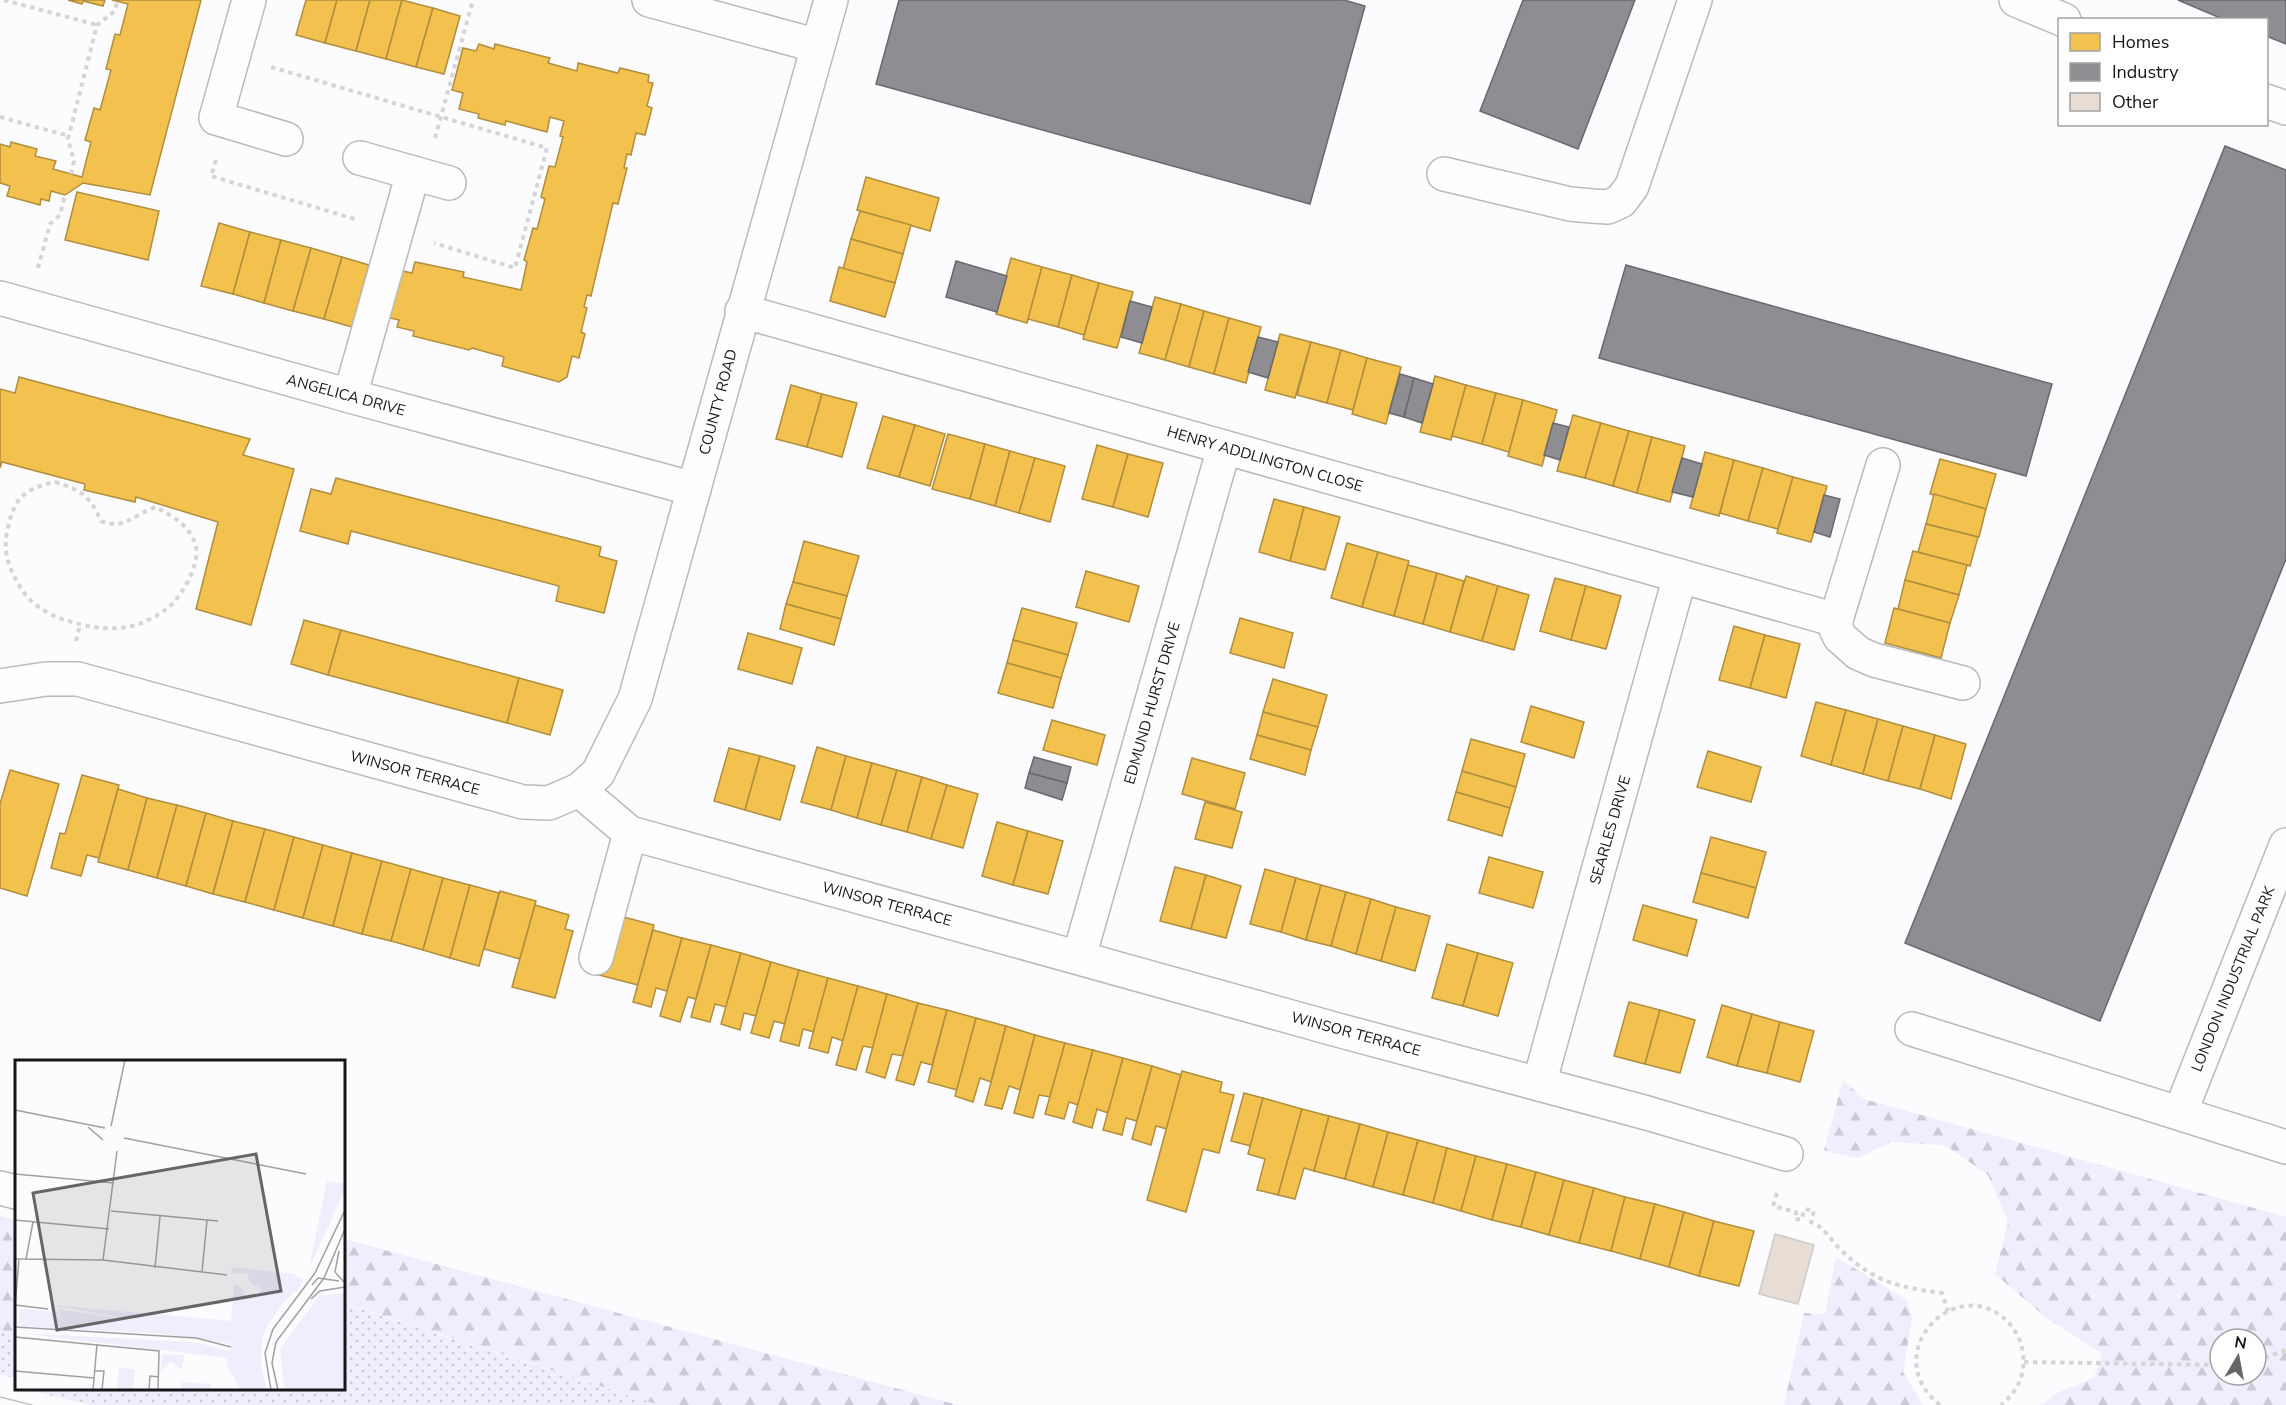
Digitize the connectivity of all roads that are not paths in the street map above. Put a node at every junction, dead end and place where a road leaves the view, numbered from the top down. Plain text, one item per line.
1 (249, 0) edge
2 (649, 0) edge
3 (831, 0) edge
4 (1695, 0) edge
5 (2016, 0) edge
6 (2059, 18) edge
7 (818, 46) junction
8 (2268, 101) edge
9 (2286, 108) edge
10 (286, 139) dead end
11 (360, 158) dead end
12 (413, 173) junction
13 (1444, 174) dead end
14 (449, 183) dead end
15 (0, 298) edge
16 (742, 311) junction
17 (350, 396) junction
18 (1224, 448) junction
19 (1882, 465) dead end
20 (694, 489) junction
21 (1680, 576) junction
22 (1836, 620) junction
23 (1963, 683) dead end
24 (0, 686) edge
25 (579, 790) junction
26 (630, 833) junction
27 (2286, 845) edge
28 (1079, 957) junction
29 (597, 958) dead end
30 (1912, 1029) dead end
31 (1539, 1084) junction
32 (2180, 1113) junction
33 (2286, 1147) edge
34 (1786, 1154) dead end
35 (0, 1188) edge
36 (15, 1192) edge

1 - 10 street
2 - 7 street
3 - 7 street, COUNTY ROAD
4 - 13 street
5 - 6 street
7 - 16 street, COUNTY ROAD
8 - 9 street
11 - 12 street
12 - 14 street
12 - 17 street
15 - 17 street, ANGELICA DRIVE
16 - 18 street, HENRY ADDLINGTON CLOSE
16 - 20 street, COUNTY ROAD
17 - 20 street, ANGELICA DRIVE
18 - 21 street, HENRY ADDLINGTON CLOSE
18 - 28 street, EDMUND HURST DRIVE
19 - 22 street
20 - 25 street, COUNTY ROAD
21 - 22 street, HENRY ADDLINGTON CLOSE
21 - 31 street, SEARLES DRIVE
22 - 23 street
24 - 25 street, WINSOR TERRACE
25 - 26 street, WINSOR TERRACE
26 - 28 street, WINSOR TERRACE
26 - 29 street
27 - 32 street, LONDON INDUSTRIAL PARK
28 - 31 street, WINSOR TERRACE
30 - 32 street
31 - 34 street, WINSOR TERRACE
32 - 33 street
35 - 36 street

